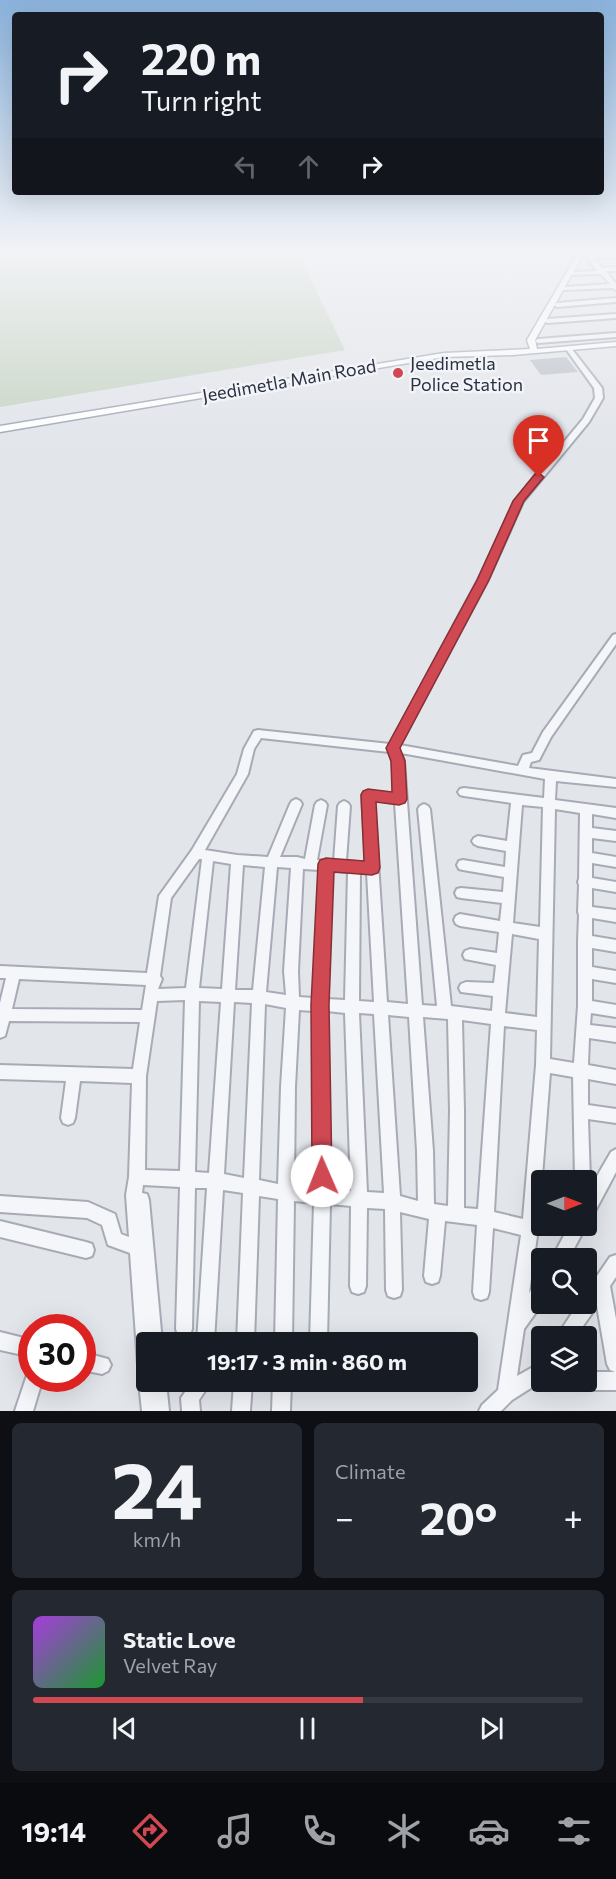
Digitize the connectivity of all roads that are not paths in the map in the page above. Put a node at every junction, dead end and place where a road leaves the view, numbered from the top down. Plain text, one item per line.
1 (550, 317) edge
2 (552, 317) edge
3 (604, 317) edge
4 (547, 321) junction
5 (616, 335) edge
6 (616, 343) edge
7 (537, 346) junction
8 (569, 349) junction
9 (497, 352) junction
10 (374, 364) junction
11 (0, 427) edge
12 (616, 637) edge
13 (393, 748) junction
14 (522, 770) junction
15 (551, 777) junction
16 (616, 783) edge
17 (464, 792) dead end
18 (399, 799) junction
19 (517, 799) junction
20 (549, 803) junction
21 (297, 804) dead end
22 (321, 805) dead end
23 (344, 806) dead end
24 (586, 808) junction
25 (424, 809) dead end
26 (616, 813) edge
27 (585, 832) junction
28 (616, 836) edge
29 (478, 841) dead end
30 (513, 847) junction
31 (202, 854) junction
32 (585, 857) junction
33 (237, 860) junction
34 (272, 861) junction
35 (616, 862) edge
36 (304, 863) junction
37 (463, 865) dead end
38 (340, 866) junction
39 (372, 868) junction
40 (512, 873) junction
41 (585, 882) junction
42 (616, 887) edge
43 (461, 893) dead end
44 (509, 898) junction
45 (584, 912) junction
46 (616, 916) edge
47 (460, 920) dead end
48 (505, 928) junction
49 (546, 934) junction
50 (585, 941) junction
51 (616, 946) edge
52 (470, 954) dead end
53 (502, 960) junction
54 (585, 972) junction
55 (7, 973) edge
56 (616, 977) edge
57 (154, 980) junction
58 (466, 988) dead end
59 (500, 990) junction
60 (192, 994) junction
61 (152, 995) junction
62 (228, 996) junction
63 (259, 997) junction
64 (293, 1003) junction
65 (320, 1005) junction
66 (585, 1006) junction
67 (352, 1007) junction
68 (382, 1008) junction
69 (413, 1011) junction
70 (616, 1011) edge
71 (450, 1012) junction
72 (2, 1015) edge
73 (147, 1016) junction
74 (498, 1017) junction
75 (544, 1024) junction
76 (582, 1030) junction
77 (0, 1031) edge
78 (616, 1035) edge
79 (543, 1065) junction
80 (581, 1071) junction
81 (0, 1072) edge
82 (74, 1074) junction
83 (139, 1076) junction
84 (616, 1077) edge
85 (580, 1111) junction
86 (616, 1116) edge
87 (68, 1118) dead end
88 (616, 1157) edge
89 (582, 1170) edge
90 (186, 1178) junction
91 (217, 1180) junction
92 (137, 1181) junction
93 (249, 1187) junction
94 (597, 1191) edge
95 (287, 1193) junction
96 (322, 1197) junction
97 (359, 1198) junction
98 (393, 1202) junction
99 (0, 1204) edge
100 (432, 1212) junction
101 (456, 1214) junction
102 (485, 1218) junction
103 (0, 1229) edge
104 (530, 1229) junction
105 (137, 1248) junction
106 (86, 1250) dead end
107 (616, 1263) edge
108 (432, 1276) dead end
109 (602, 1284) junction
110 (358, 1286) dead end
111 (394, 1290) dead end
112 (481, 1292) dead end
113 (531, 1304) edge
114 (573, 1326) edge
115 (516, 1327) junction
116 (184, 1329) dead end
117 (144, 1332) edge
118 (152, 1332) edge
119 (206, 1332) edge
120 (245, 1332) edge
121 (283, 1332) edge
122 (318, 1332) edge
123 (0, 1341) edge
124 (18, 1346) edge
125 (96, 1364) edge
126 (616, 1364) edge
127 (102, 1365) dead end
128 (531, 1378) edge
129 (597, 1381) edge
130 (616, 1381) edge
131 (30, 1392) edge
132 (149, 1392) edge
133 (158, 1392) edge
134 (194, 1392) edge
135 (242, 1392) edge
136 (282, 1392) edge
137 (506, 1394) junction
138 (24, 1411) edge
139 (151, 1411) edge
140 (160, 1411) edge
141 (191, 1411) edge
142 (241, 1411) edge
143 (281, 1411) edge
144 (488, 1411) edge

1 - 4 main road
2 - 7 main road
3 - 4 street
4 - 7 main road
5 - 7 street
6 - 7 main road
6 - 8 main road, Jeedimetla Main Road
7 - 9 main road
7 - 10 main road, Jeedimetla Main Road
8 - 9 main road, Jeedimetla Main Road
8 - 13 street
9 - 10 main road, Jeedimetla Main Road
10 - 11 main road, Jeedimetla Main Road
12 - 14 street
13 - 14 street
13 - 18 street
13 - 31 street
14 - 15 street
15 - 16 street
15 - 20 street
17 - 19 street
18 - 39 street
18 - 69 street
19 - 20 street
19 - 30 street
20 - 24 street
20 - 49 street
21 - 34 street
22 - 36 street
23 - 38 street
24 - 26 street
24 - 27 street
25 - 71 street
27 - 28 street
27 - 32 street
29 - 30 street
30 - 40 street
31 - 33 street
31 - 57 street
31 - 60 street
32 - 35 street
32 - 41 street
33 - 34 street
33 - 62 street
34 - 36 street
34 - 63 street
36 - 38 street
36 - 64 street
37 - 40 street
38 - 39 street
38 - 65 street
38 - 67 street
39 - 68 street
40 - 44 street
41 - 42 street
41 - 45 street
43 - 44 street
44 - 48 street
45 - 46 street
45 - 50 street
47 - 48 street
48 - 49 street
48 - 53 street
49 - 75 street
50 - 51 street
50 - 54 street
52 - 53 street
53 - 59 street
54 - 56 street
54 - 66 street
55 - 57 street
55 - 72 street
57 - 61 street
58 - 59 street
59 - 74 street
60 - 61 street
60 - 62 street
60 - 90 street
61 - 73 street
62 - 63 street
62 - 91 street
63 - 64 street
63 - 93 street
64 - 65 street
64 - 95 street
65 - 67 street
65 - 96 street
66 - 70 street
66 - 76 street
67 - 68 street
67 - 97 street
68 - 69 street
68 - 98 street
69 - 71 street
69 - 100 street
71 - 74 street
71 - 101 street
72 - 73 street
72 - 77 street
73 - 83 street
74 - 75 street
74 - 102 street
75 - 79 street
76 - 78 street
76 - 80 street
79 - 80 street
79 - 104 street
80 - 84 street
80 - 85 street
81 - 82 street
82 - 83 street
82 - 87 street
83 - 92 street
85 - 86 street
85 - 89 street
88 - 94 street
90 - 91 street
90 - 92 street
90 - 116 street
91 - 93 street
91 - 119 street
92 - 105 street
92 - 118 street
93 - 95 street
93 - 120 street
95 - 96 street
95 - 121 street
96 - 97 street
96 - 122 street
97 - 98 street
97 - 110 street
98 - 100 street
98 - 111 street
99 - 105 street
100 - 101 street
100 - 108 street
101 - 102 street
102 - 104 street
102 - 112 street
103 - 106 street
104 - 115 street
105 - 117 street
107 - 109 street
109 - 114 street
109 - 126 street
113 - 115 street
115 - 137 street
123 - 124 street
125 - 127 street
128 - 137 street
129 - 130 street
131 - 138 street
132 - 139 street
133 - 140 street
134 - 141 street
135 - 142 street
136 - 143 street
137 - 144 street

